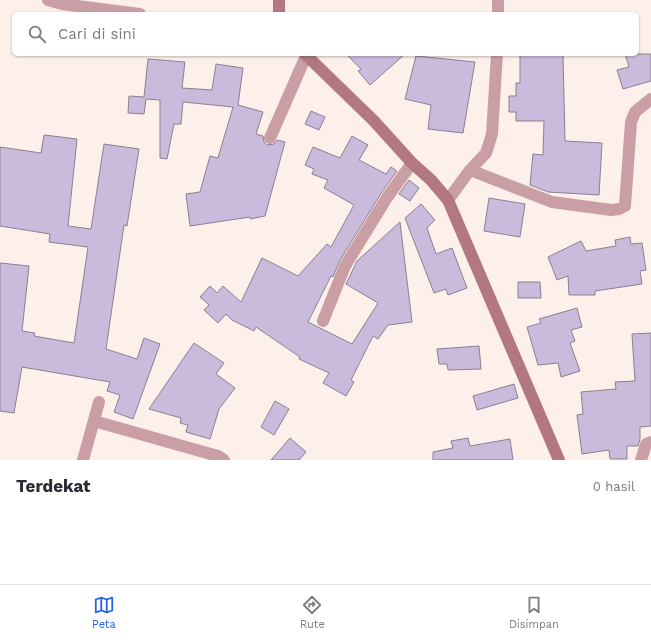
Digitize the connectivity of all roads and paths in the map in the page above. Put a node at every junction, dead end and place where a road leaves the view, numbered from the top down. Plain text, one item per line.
1 (48, 0) edge
2 (279, 0) edge
3 (498, 0) edge
4 (124, 12) edge
5 (279, 12) edge
6 (498, 12) edge
7 (305, 56) edge
8 (306, 56) edge
9 (497, 56) edge
10 (651, 99) edge
11 (270, 138) dead end
12 (412, 163) junction
13 (470, 170) junction
14 (448, 200) junction
15 (322, 321) dead end
16 (99, 402) dead end
17 (94, 421) junction
18 (651, 442) edge
19 (83, 460) edge
20 (224, 460) edge
21 (559, 460) edge
22 (641, 460) edge

1 - 4 street
2 - 5 street
3 - 6 street
7 - 11 street
8 - 12 street
9 - 13 street
10 - 13 street
12 - 14 street
12 - 15 street
13 - 14 street
14 - 21 street
16 - 17 street
17 - 19 street
17 - 20 street
18 - 22 street

